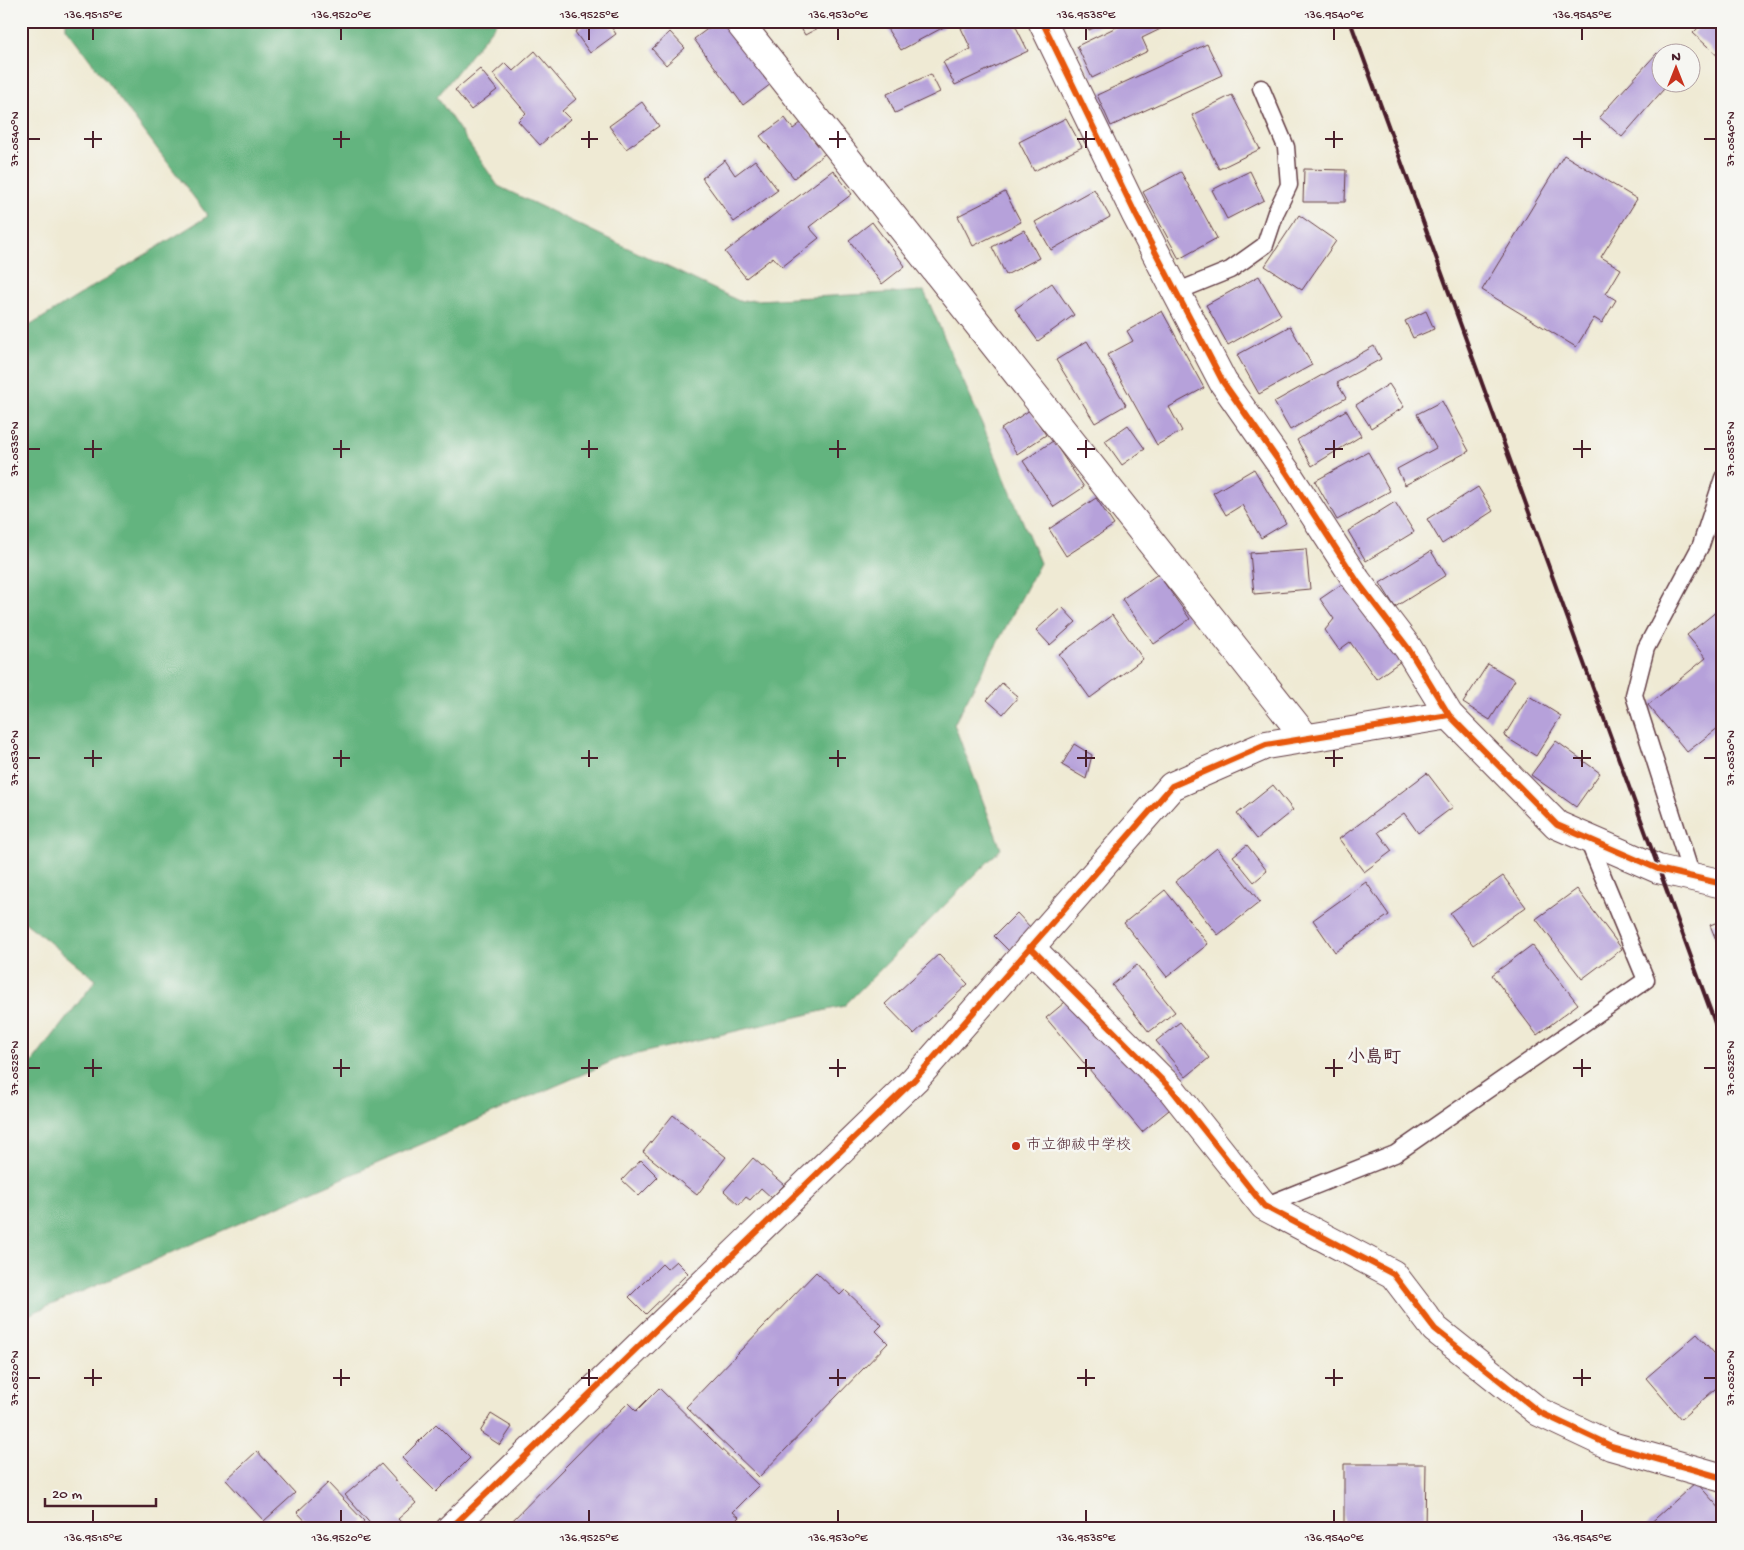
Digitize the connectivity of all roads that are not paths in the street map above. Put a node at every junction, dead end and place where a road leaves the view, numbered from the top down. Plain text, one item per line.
1 (738, 21) edge
2 (1042, 21) edge
3 (1261, 88) dead end
4 (1176, 292) junction
5 (1723, 478) edge
6 (1449, 714) junction
7 (1306, 738) junction
8 (1587, 838) junction
9 (1692, 877) junction
10 (1723, 884) edge
11 (1030, 947) junction
12 (1264, 1206) junction
13 (1723, 1478) edge
14 (450, 1529) edge

1 - 7 street
2 - 4 street
3 - 4 lane
4 - 6 street
5 - 9 lane
6 - 7 street
6 - 8 street
7 - 11 street
8 - 9 street
8 - 12 lane
9 - 10 street
11 - 12 street
11 - 14 street
12 - 13 street

